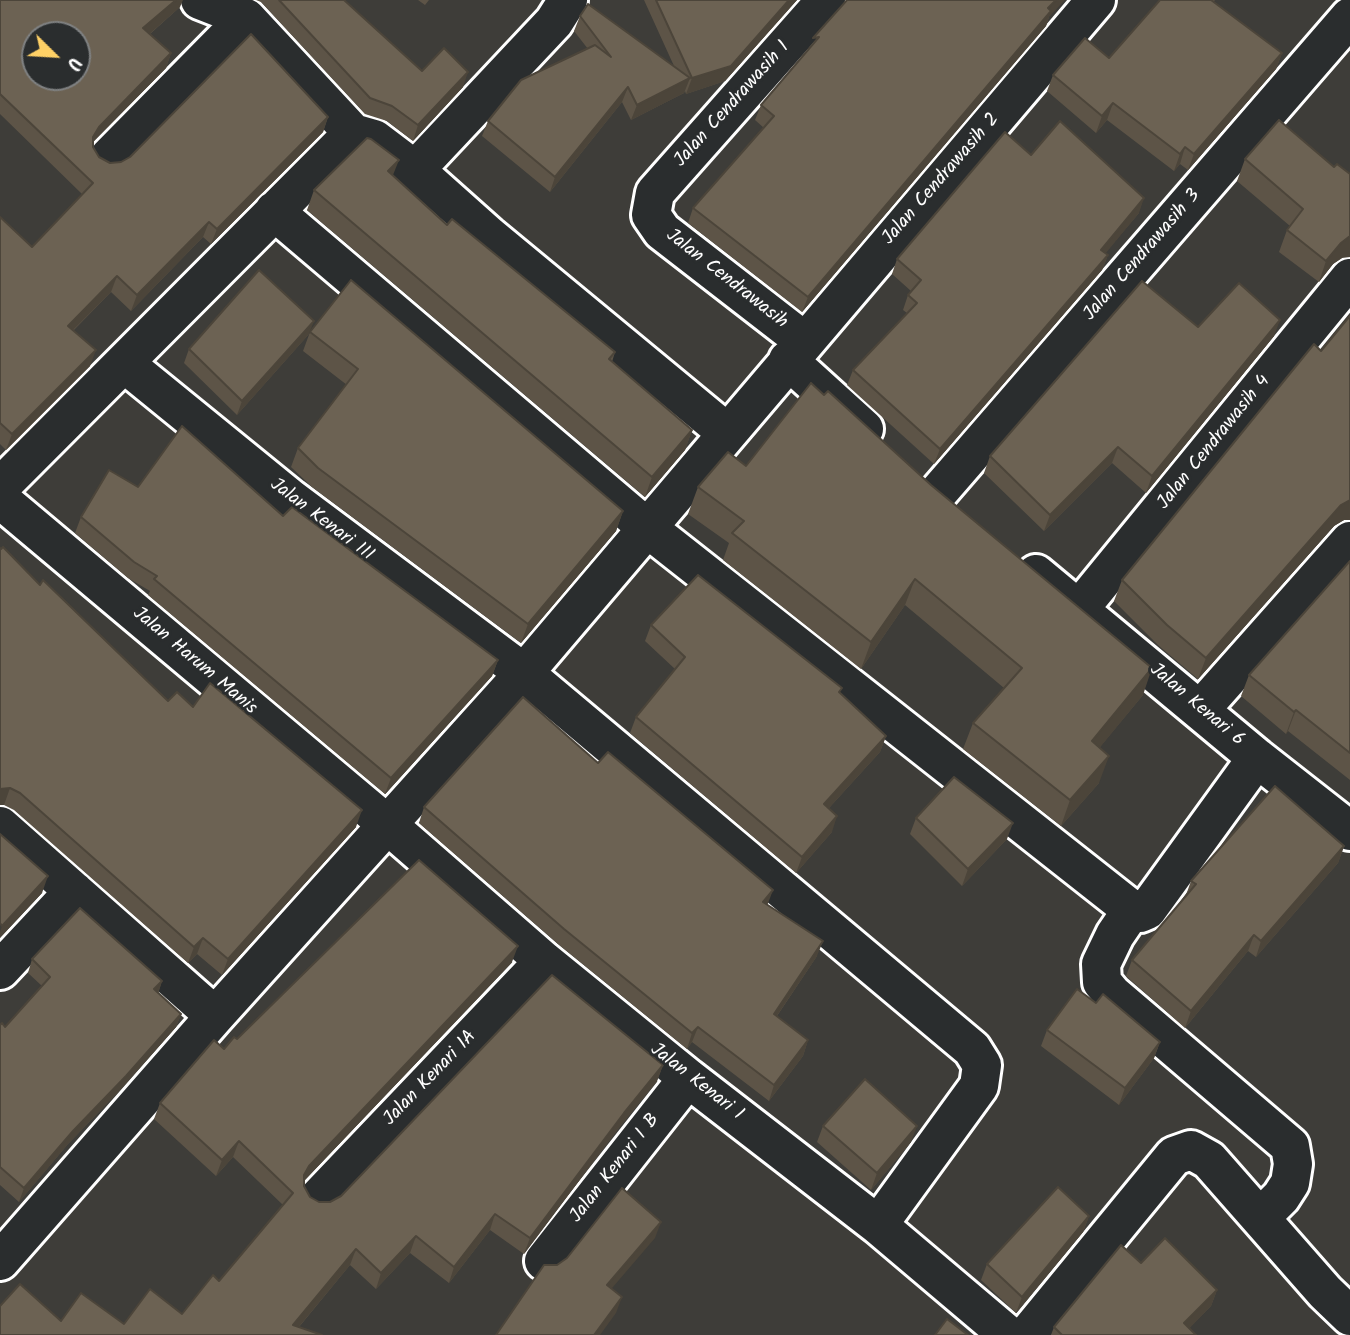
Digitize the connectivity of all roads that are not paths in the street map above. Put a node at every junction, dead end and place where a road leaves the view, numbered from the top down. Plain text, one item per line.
1 (200, 0) edge
2 (568, 0) edge
3 (826, 0) edge
4 (1096, 0) edge
5 (1350, 17) edge
6 (246, 18) junction
7 (353, 133) junction
8 (109, 157) dead end
9 (415, 170) junction
10 (274, 211) junction
11 (651, 215) joint
12 (1350, 278) edge
13 (796, 350) junction
14 (124, 363) junction
15 (726, 432) junction
16 (0, 487) edge
17 (936, 495) junction
18 (0, 499) edge
19 (967, 519) edge
20 (646, 527) junction
21 (1350, 541) edge
22 (1008, 551) edge
23 (1080, 608) junction
24 (524, 673) junction
25 (1200, 710) junction
26 (1257, 758) junction
27 (1346, 821) edge
28 (388, 825) junction
29 (0, 827) edge
30 (74, 891) junction
31 (1132, 910) junction
32 (544, 961) junction
33 (0, 970) edge
34 (215, 1016) junction
35 (688, 1078) junction
36 (319, 1197) dead end
37 (1260, 1219) junction
38 (878, 1225) junction
39 (0, 1261) edge
40 (544, 1261) dead end
41 (1350, 1316) edge
42 (1008, 1335) edge
43 (1027, 1335) edge

1 - 6 street
2 - 9 street
3 - 11 street, Jalan Cendrawasih 1
4 - 13 street, Jalan Cendrawasih 2
5 - 17 street, Jalan Cendrawasih 3
6 - 7 street
6 - 8 street
7 - 9 street
7 - 10 street
9 - 15 street
10 - 14 street
10 - 20 street
11 - 13 street, Jalan Cendrawasih
12 - 23 street, Jalan Cendrawasih 4
13 - 15 street, Jalan Cendrawasih 2
13 - 17 street
14 - 16 street
14 - 24 street, Jalan Kenari III
15 - 20 street, Jalan Cendrawasih 2
17 - 19 street
18 - 28 street, Jalan Harum Manis
20 - 24 street, Jalan Cendrawasih 2
20 - 31 street
21 - 25 street
22 - 23 street, Jalan Kenari 6
23 - 25 street, Jalan Kenari 6
24 - 28 street, Jalan Cendrawasih 2
24 - 38 street, Jalan Kenari III
25 - 26 street, Jalan Kenari 6
26 - 27 street, Jalan Kenari 6
26 - 31 street
28 - 32 street, Jalan Kenari 1
28 - 34 street, Jalan Cendrawasih 2
29 - 30 street
30 - 33 street
30 - 34 street
31 - 37 street
32 - 35 street, Jalan Kenari 1
32 - 36 street, Jalan Kenari 1A
34 - 39 street, Jalan Cendrawasih 2
35 - 38 street, Jalan Kenari 1
35 - 40 street, Jalan Kenari I B
37 - 41 street
37 - 43 street
38 - 42 street, Jalan Kenari 1

